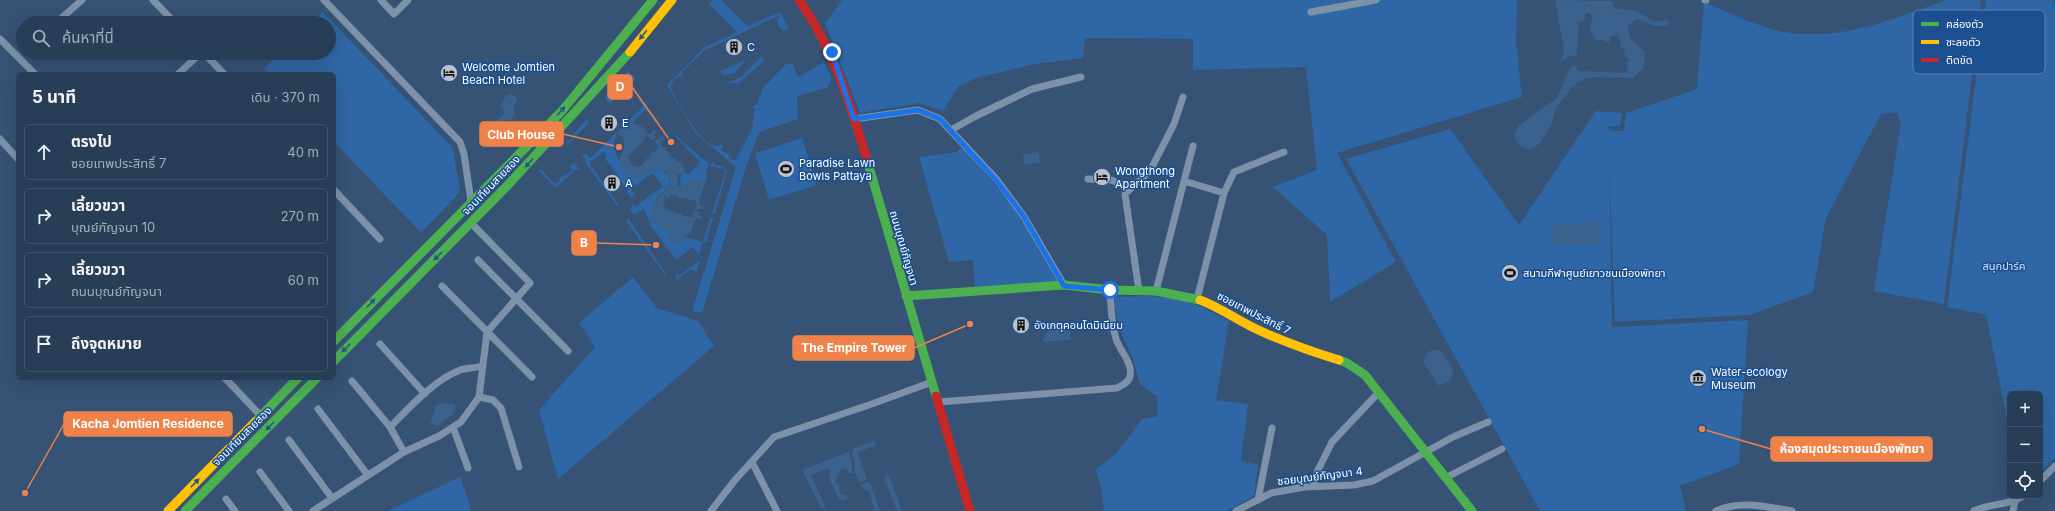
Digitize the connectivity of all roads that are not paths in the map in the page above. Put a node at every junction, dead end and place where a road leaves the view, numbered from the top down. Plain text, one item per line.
1 (82, 0) edge
2 (153, 0) edge
3 (324, 0) edge
4 (380, 0) edge
5 (408, 0) edge
6 (653, 0) edge
7 (672, 0) edge
8 (799, 0) edge
9 (1376, 0) edge
10 (1311, 12) dead end
11 (64, 16) edge
12 (168, 16) edge
13 (0, 39) edge
14 (16, 51) edge
15 (25, 60) edge
16 (195, 60) edge
17 (210, 60) edge
18 (34, 72) edge
19 (180, 72) edge
20 (222, 72) edge
21 (1081, 77) dead end
22 (1183, 97) dead end
23 (854, 119) junction
24 (951, 130) junction
25 (0, 139) edge
26 (1193, 146) dead end
27 (1284, 152) dead end
28 (16, 156) edge
29 (1088, 179) dead end
30 (1184, 181) junction
31 (1131, 188) junction
32 (336, 192) edge
33 (1224, 193) junction
34 (471, 201) junction
35 (471, 223) junction
36 (380, 239) dead end
37 (478, 260) dead end
38 (442, 286) dead end
39 (1064, 286) junction
40 (1110, 290) junction
41 (1139, 291) junction
42 (1156, 291) junction
43 (906, 296) junction
44 (517, 298) junction
45 (1197, 299) junction
46 (487, 332) junction
47 (336, 339) edge
48 (380, 344) dead end
49 (568, 350) dead end
50 (336, 359) edge
51 (482, 366) junction
52 (532, 377) dead end
53 (227, 380) edge
54 (296, 380) edge
55 (315, 380) edge
56 (352, 381) dead end
57 (932, 382) junction
58 (1379, 392) junction
59 (425, 394) junction
60 (280, 396) junction
61 (479, 397) junction
62 (939, 402) junction
63 (289, 406) junction
64 (318, 409) dead end
65 (261, 416) junction
66 (1488, 422) dead end
67 (390, 427) junction
68 (454, 427) junction
69 (1272, 428) dead end
70 (289, 440) dead end
71 (1502, 449) dead end
72 (404, 452) junction
73 (1428, 452) junction
74 (752, 462) junction
75 (2055, 466) edge
76 (519, 467) dead end
77 (468, 468) dead end
78 (260, 472) dead end
79 (367, 474) junction
80 (1447, 478) junction
81 (2043, 478) edge
82 (1313, 486) junction
83 (332, 498) junction
84 (226, 499) dead end
85 (2019, 499) edge
86 (1258, 500) junction
87 (2015, 502) junction
88 (1753, 508) edge
89 (168, 511) edge
90 (185, 511) edge
91 (235, 511) edge
92 (289, 511) edge
93 (313, 511) edge
94 (711, 511) edge
95 (777, 511) edge
96 (970, 511) edge
97 (1236, 511) edge
98 (1472, 511) edge
99 (1716, 511) edge
100 (1792, 511) edge
101 (1974, 511) edge
102 (2013, 511) edge

1 - 11 street
2 - 12 street
3 - 34 street
4 - 5 street
34 -> 6 main road, จอมเทียนสายสอง
7 -> 35 main road, จอมเทียนสายสอง
8 - 23 main road, ถนนบุณย์กัญจนา
9 - 10 street
13 - 14 street
15 - 18 street
16 - 19 street
17 - 20 street
21 - 24 street
22 - 31 street
23 - 24 street
23 - 43 main road, ถนนบุณย์กัญจนา
24 - 39 street
25 - 28 street
26 - 30 street
27 - 33 street
29 - 31 street
30 - 33 street
30 - 42 street
31 - 41 street
32 - 36 street
33 - 45 street
47 -> 34 main road, จอมเทียนสายสอง
35 - 44 street
35 -> 50 main road, จอมเทียนสายสอง
37 - 44 street
38 - 46 street
39 - 40 main road, ซอยเทพประสิทธิ์ 7
39 - 43 main road, ซอยเทพประสิทธิ์ 7
40 - 41 main road, ซอยเทพประสิทธิ์ 7
40 - 62 street
41 - 42 main road, ซอยเทพประสิทธิ์ 7
42 - 45 main road, ซอยเทพประสิทธิ์ 7
43 - 57 main road, ถนนบุณย์กัญจนา
44 - 46 street
44 - 49 street
45 - 58 main road, ซอยเทพประสิทธิ์ 7
46 - 51 street
46 - 52 street
48 - 59 street
51 - 59 street
51 - 61 street
53 - 65 street
54 - 60 main road, จอมเทียนสายสอง
55 - 63 main road, จอมเทียนสายสอง
56 - 67 street
57 - 62 main road, ถนนบุณย์กัญจนา
57 - 74 street
58 - 73 main road, ซอยเทพประสิทธิ์ 7
58 - 82 street
59 - 67 street
60 - 63 main road
60 - 65 main road, จอมเทียนสายสอง
61 - 68 street
61 - 76 street
62 - 96 main road, ถนนบุณย์กัญจนา
63 -> 90 main road, จอมเทียนสายสอง
64 - 79 street
89 -> 65 main road, จอมเทียนสายสอง
66 - 73 street, ซอยบุณย์กัญจนา 4
67 - 72 street
68 - 72 street
68 - 77 street
69 - 86 street
70 - 83 street
71 - 80 street
72 - 79 street
73 - 80 main road, ซอยเทพประสิทธิ์ 7
73 - 82 street, ซอยบุณย์กัญจนา 4
74 - 94 street
74 - 95 street
75 - 81 street
78 - 92 street
79 - 83 street
80 - 98 main road, ซอยเทพประสิทธิ์ 7
82 - 86 street, ซอยบุณย์กัญจนา 4
83 - 93 street
84 - 91 street
85 - 87 street
86 - 97 street, ซอยบุณย์กัญจนา 4
87 - 101 street
87 - 102 street
88 - 99 street
88 - 100 street

